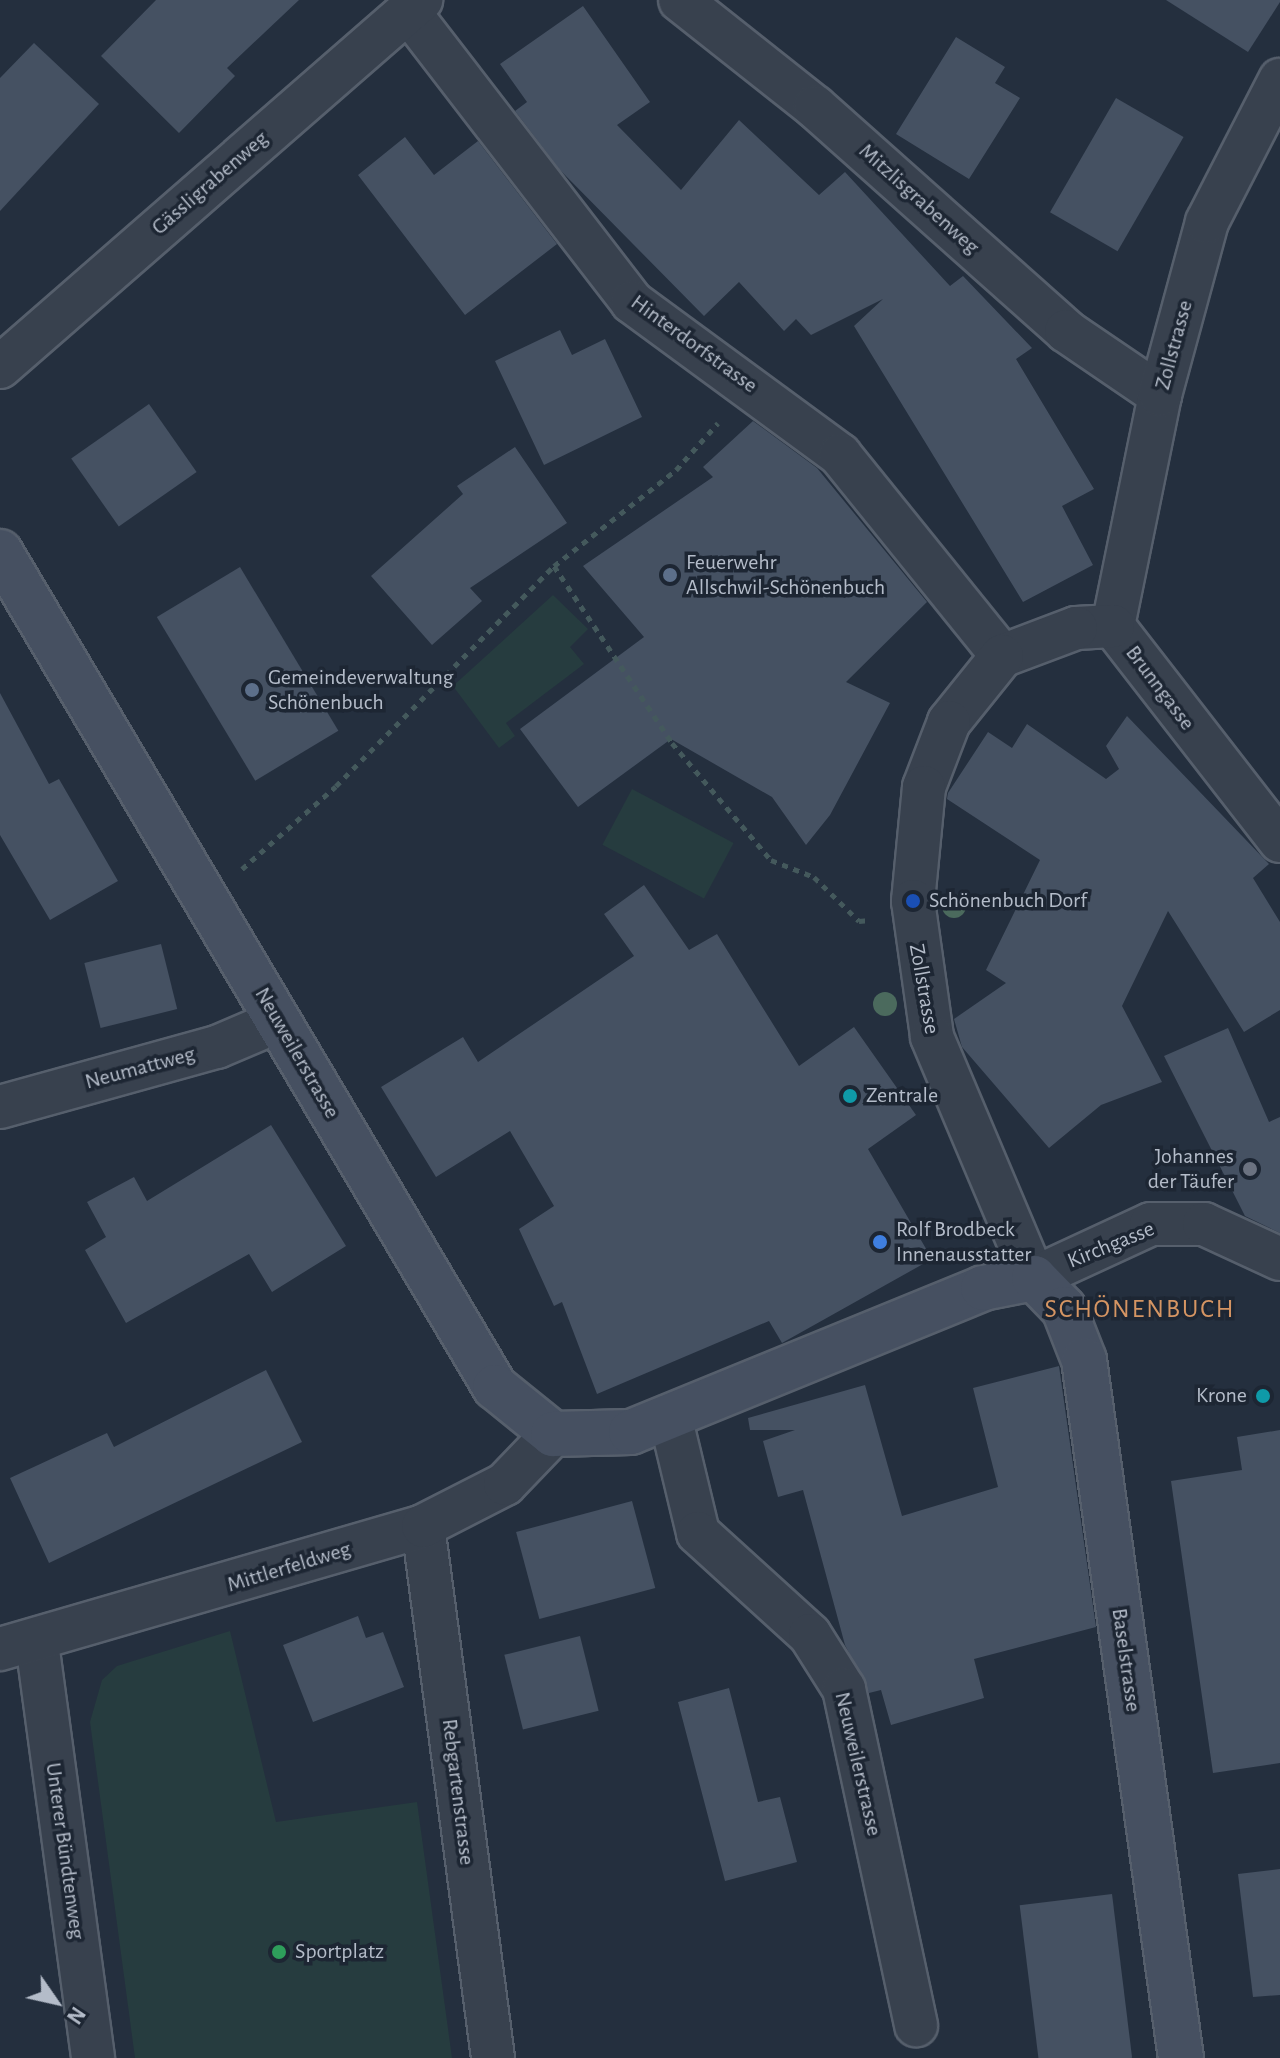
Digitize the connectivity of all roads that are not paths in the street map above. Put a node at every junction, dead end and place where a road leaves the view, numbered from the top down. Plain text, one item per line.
1 (680, 0) edge
2 (415, 5) edge
3 (1280, 80) edge
4 (0, 367) edge
5 (1160, 395) junction
6 (0, 552) edge
7 (1113, 626) junction
8 (1002, 656) junction
9 (1280, 841) edge
10 (278, 1021) junction
11 (0, 1107) edge
12 (1280, 1259) edge
13 (1034, 1278) junction
14 (670, 1416) junction
15 (553, 1434) junction
16 (423, 1526) junction
17 (18, 1646) edge
18 (916, 2025) dead end
19 (93, 2058) edge
20 (493, 2058) edge
21 (1181, 2058) edge

1 - 5 street, Mitzlisgrabenweg
2 - 4 street, Gässligrabenweg
2 - 8 street, Hinterdorfstrasse
3 - 5 street, Zollstrasse
5 - 7 street, Zollstrasse
6 - 10 street, Neuweilerstrasse
7 - 8 street, Brunngasse
7 - 9 street, Brunngasse
8 - 13 street, Zollstrasse
10 - 11 street, Neumattweg
10 - 15 street, Neuweilerstrasse
12 - 13 street, Kirchgasse
13 - 14 street
13 - 21 street, Baselstrasse
14 - 15 street
14 - 18 street, Neuweilerstrasse
15 - 16 street, Mittlerfeldweg
16 - 17 street, Mittlerfeldweg
16 - 20 street, Rebgartenstrasse
17 - 19 street, Unterer Bündtenweg

